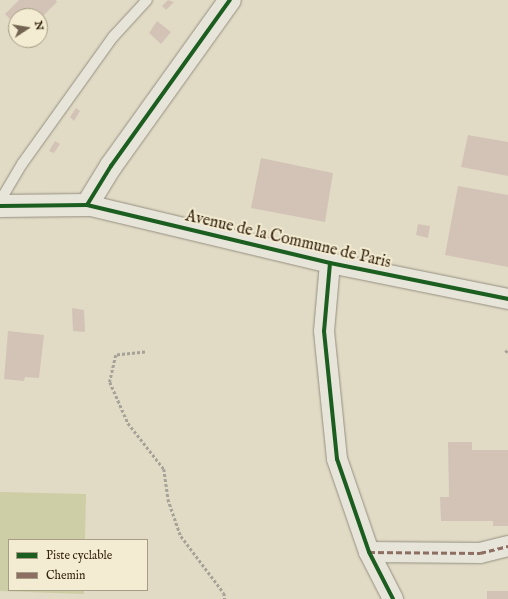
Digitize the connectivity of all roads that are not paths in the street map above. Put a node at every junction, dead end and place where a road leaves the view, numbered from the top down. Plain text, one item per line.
1 (147, 0) edge
2 (230, 0) edge
3 (0, 201) edge
4 (87, 205) junction
5 (0, 206) edge
6 (330, 263) junction
7 (508, 299) edge
8 (508, 546) edge
9 (369, 552) junction
10 (393, 599) edge

1 - 3 lane
2 - 4 street
4 - 5 street
4 - 6 street, Avenue de la Commune de Paris
6 - 7 street, Avenue de la Commune de Paris
6 - 9 street
8 - 9 street
9 - 10 street

